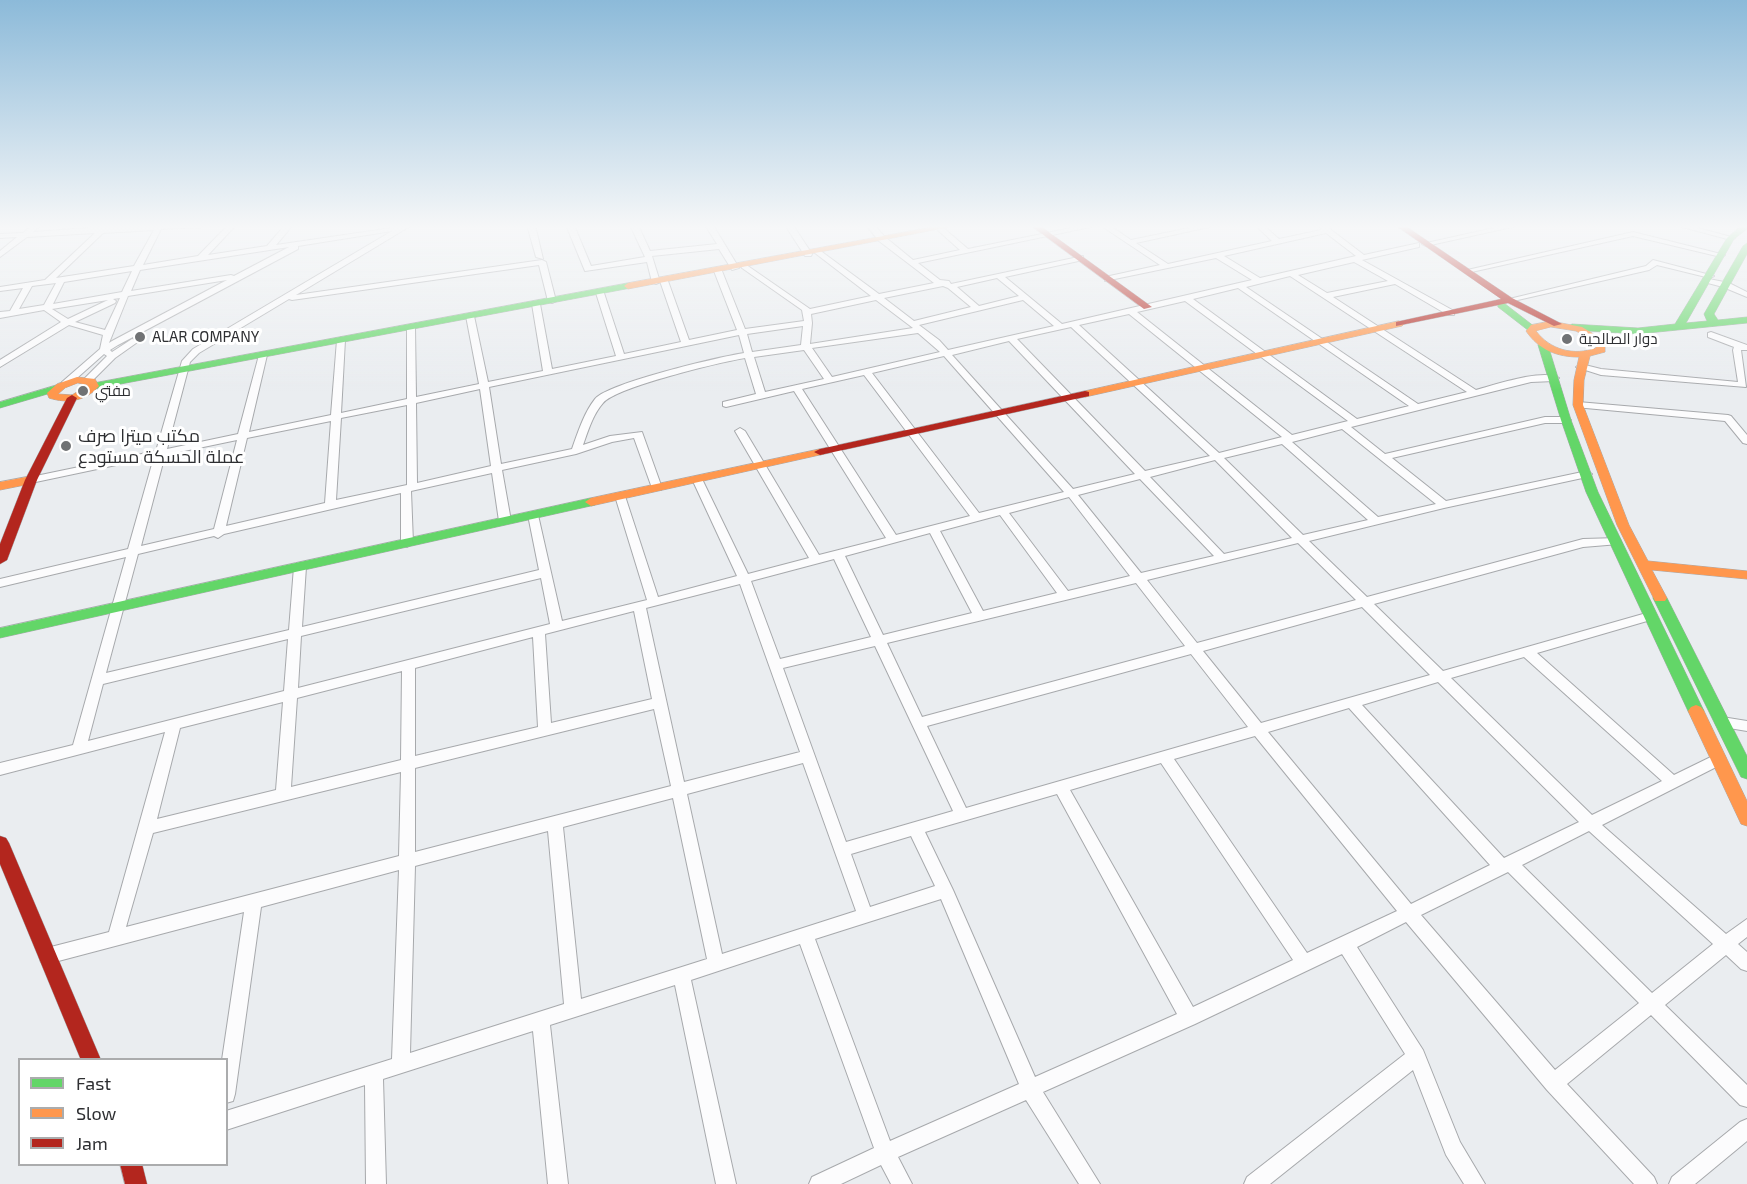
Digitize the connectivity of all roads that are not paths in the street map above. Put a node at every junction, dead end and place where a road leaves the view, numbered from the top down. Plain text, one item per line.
1 (59, 280) edge
2 (61, 280) edge
3 (131, 280) edge
4 (215, 280) edge
5 (234, 280) edge
6 (247, 280) edge
7 (316, 280) edge
8 (415, 280) edge
9 (547, 280) edge
10 (669, 280) edge
11 (722, 280) edge
12 (761, 280) edge
13 (852, 280) edge
14 (936, 280) edge
15 (975, 280) edge
16 (1004, 280) edge
17 (1110, 280) edge
18 (1263, 280) edge
19 (1302, 280) edge
20 (1392, 280) edge
21 (1473, 280) edge
22 (1478, 280) edge
23 (1595, 280) edge
24 (1707, 280) edge
25 (1715, 280) edge
26 (1259, 281) joint
27 (47, 282) joint
28 (660, 282) junction
29 (1395, 282) junction
30 (29, 285) junction
31 (948, 285) junction
32 (1240, 286) junction
33 (1737, 288) edge
34 (0, 289) edge
35 (600, 293) junction
36 (124, 295) junction
37 (1747, 295) edge
38 (1326, 296) junction
39 (1025, 297) junction
40 (877, 298) junction
41 (1186, 298) junction
42 (284, 299) junction
43 (552, 301) junction
44 (1503, 301) junction
45 (536, 304) junction
46 (47, 307) junction
47 (1147, 307) junction
48 (977, 308) junction
49 (1131, 311) junction
50 (13, 313) junction
51 (1451, 313) junction
52 (0, 315) edge
53 (470, 316) junction
54 (807, 318) junction
55 (1747, 320) edge
56 (67, 322) junction
57 (1073, 324) junction
58 (1557, 324) junction
59 (411, 327) junction
60 (916, 327) junction
61 (1061, 327) junction
62 (1572, 327) junction
63 (1678, 328) junction
64 (1377, 329) junction
65 (1532, 329) junction
66 (1714, 329) junction
67 (1747, 331) edge
68 (742, 333) junction
69 (108, 334) junction
70 (1011, 338) junction
71 (341, 340) junction
72 (1321, 341) junction
73 (686, 344) junction
74 (805, 345) junction
75 (1543, 345) junction
76 (1612, 346) junction
77 (1743, 347) edge
78 (108, 353) junction
79 (946, 353) junction
80 (1263, 354) junction
81 (262, 355) junction
82 (749, 355) junction
83 (621, 358) junction
84 (1583, 361) junction
85 (0, 364) edge
86 (1201, 368) junction
87 (183, 371) junction
88 (867, 372) junction
89 (549, 373) junction
90 (1554, 378) junction
91 (830, 380) junction
92 (1135, 382) junction
93 (91, 383) junction
94 (61, 386) junction
95 (484, 386) junction
96 (797, 388) junction
97 (1475, 393) junction
98 (761, 396) junction
99 (1068, 397) junction
100 (72, 398) junction
101 (412, 401) junction
102 (726, 404) dead end
103 (0, 405) edge
104 (1578, 405) junction
105 (1416, 407) junction
106 (999, 412) junction
107 (336, 417) junction
108 (1566, 420) junction
109 (1349, 424) junction
110 (740, 431) dead end
111 (912, 432) junction
112 (242, 436) junction
113 (1287, 439) junction
114 (1747, 441) edge
115 (836, 448) junction
116 (576, 451) junction
117 (160, 453) junction
118 (1217, 457) junction
119 (1384, 457) junction
120 (760, 465) junction
121 (497, 469) junction
122 (1144, 474) junction
123 (1587, 474) junction
124 (697, 479) junction
125 (32, 480) junction
126 (0, 486) edge
127 (657, 488) junction
128 (409, 489) junction
129 (1071, 493) junction
130 (620, 496) junction
131 (330, 505) junction
132 (1444, 505) junction
133 (1002, 510) junction
134 (533, 515) junction
135 (977, 518) junction
136 (505, 521) junction
137 (1376, 521) junction
138 (933, 529) junction
139 (218, 534) junction
140 (1301, 539) junction
141 (893, 540) junction
142 (1615, 541) junction
143 (407, 543) junction
144 (133, 553) junction
145 (838, 554) junction
146 (1222, 558) junction
147 (0, 560) edge
148 (816, 560) junction
149 (300, 567) junction
150 (1646, 569) junction
151 (545, 573) junction
152 (1747, 575) edge
153 (744, 578) junction
154 (1138, 578) junction
155 (0, 583) edge
156 (1747, 583) edge
157 (1065, 596) junction
158 (1365, 602) junction
159 (647, 604) junction
160 (118, 607) junction
161 (980, 615) junction
162 (1650, 616) junction
163 (557, 626) junction
164 (539, 632) junction
165 (0, 633) edge
166 (295, 633) junction
167 (879, 640) junction
168 (1195, 649) junction
169 (1527, 652) junction
170 (409, 665) junction
171 (775, 665) junction
172 (1441, 677) junction
173 (98, 680) junction
174 (291, 695) junction
175 (660, 702) junction
176 (1351, 702) junction
177 (1722, 722) junction
178 (919, 723) junction
179 (174, 724) junction
180 (1747, 726) edge
181 (1258, 729) junction
182 (545, 730) junction
183 (80, 748) junction
184 (808, 756) junction
185 (1164, 756) junction
186 (1719, 759) junction
187 (408, 764) junction
188 (0, 769) edge
189 (1747, 772) edge
190 (1673, 782) junction
191 (1060, 786) junction
192 (679, 789) junction
193 (283, 794) junction
194 (962, 814) junction
195 (1747, 819) edge
196 (555, 822) junction
197 (1590, 824) junction
198 (147, 828) junction
199 (915, 828) junction
200 (0, 843) edge
201 (841, 850) junction
202 (407, 861) junction
203 (1506, 865) junction
204 (945, 890) junction
205 (254, 901) junction
206 (1408, 912) junction
207 (865, 915) junction
208 (1747, 927) edge
209 (806, 935) junction
210 (115, 938) junction
211 (1346, 945) junction
212 (1726, 945) junction
213 (47, 956) junction
214 (716, 963) junction
215 (1304, 963) junction
216 (1747, 963) edge
217 (681, 975) junction
218 (1651, 1005) junction
219 (573, 1009) junction
220 (1189, 1018) junction
221 (541, 1020) junction
222 (1417, 1056) junction
223 (91, 1058) edge
224 (401, 1065) junction
225 (374, 1073) junction
226 (228, 1080) edge
227 (1554, 1083) junction
228 (1031, 1090) junction
229 (1747, 1098) edge
230 (228, 1120) edge
231 (1747, 1129) edge
232 (885, 1152) junction
233 (132, 1166) edge
234 (136, 1184) edge
235 (376, 1184) edge
236 (558, 1184) edge
237 (726, 1184) edge
238 (819, 1184) edge
239 (902, 1184) edge
240 (1090, 1184) edge
241 (1254, 1184) edge
242 (1474, 1184) edge
243 (1647, 1184) edge
244 (1679, 1184) edge

1 - 27 street
2 - 46 street
3 - 36 street
4 - 36 street
5 - 78 street
6 - 78 street
7 - 42 street
8 - 42 street
9 - 43 street
10 - 28 street
11 - 68 street
12 - 54 street
13 - 40 street
14 - 31 street
15 - 31 street
16 - 39 street
17 - 47 street
18 - 26 street
19 - 38 street
20 - 29 street
21 - 44 street
22 - 44 street
23 - 44 street
24 - 63 street
25 - 33 street
26 - 32 street
27 - 30 street
28 - 35 street
28 - 73 street
29 - 38 street
29 - 51 street
30 - 34 street
30 - 50 street
31 - 40 street
31 - 48 street
32 - 41 street
32 - 72 street
33 - 37 street
33 - 66 street
35 - 43 street
35 - 83 street
36 - 46 street
36 - 56 street
36 - 69 street
38 - 64 street
39 - 48 street
39 - 61 street
40 - 54 street
40 - 60 street
41 - 47 street
41 - 80 street
42 - 87 street
43 - 45 street
44 - 51 street
44 - 58 street
44 - 65 street
45 - 53 street
45 - 89 street
46 - 50 street
46 - 56 street
47 - 49 street
48 - 60 street
49 - 57 street
49 - 86 street
50 - 52 street
51 - 64 street
53 - 59 street
53 - 95 street
54 - 68 street
54 - 74 street
55 - 66 street
56 - 69 street
56 - 85 street
57 - 61 street
57 - 92 street
58 - 62 street
58 - 65 street
59 - 71 street
59 - 101 street
60 - 74 street
60 - 79 street
61 - 70 street
62 - 63 street
62 - 76 street
63 - 66 street
64 - 72 street
64 - 97 street
65 - 75 street
66 - 67 street
66 - 76 street
66 - 77 street
68 - 73 street
68 - 82 street
69 - 78 street
70 - 79 street
70 - 99 street
71 - 81 street
71 - 107 street
72 - 80 street
72 - 105 street
73 - 83 street
74 - 82 street
74 - 91 street
75 - 84 street
75 - 90 street
76 - 84 street
77 - 84 street
78 - 93 street
78 - 94 street
79 - 88 street
79 - 106 street
80 - 86 street
80 - 109 street
81 - 87 street
81 - 112 street
82 - 98 street
82 - 116 street
83 - 89 street
84 - 104 street
86 - 92 street
86 - 113 street
87 - 93 street
87 - 117 street
88 - 91 street
88 - 111 street
89 - 95 street
90 - 97 street
90 - 108 street
91 - 96 street
92 - 99 street
92 - 118 street
93 - 94 street
93 - 100 street
94 - 100 street
94 - 103 street
95 - 101 street
95 - 121 street
96 - 98 street
96 - 115 street
97 - 105 street
98 - 102 street
99 - 106 street
99 - 122 street
100 - 125 street
101 - 107 street
101 - 128 street
104 - 114 street
104 - 150 street
105 - 109 street
106 - 111 street
106 - 129 street
107 - 112 street
107 - 131 street
108 - 119 street
108 - 123 street
109 - 113 street
109 - 119 street
110 - 120 street
111 - 115 street
111 - 135 street
112 - 117 street
112 - 139 street
113 - 118 street
113 - 137 street
115 - 120 street
115 - 141 street
116 - 121 street
116 - 127 street
117 - 125 street
117 - 144 street
118 - 122 street
118 - 140 street
119 - 132 street
120 - 124 street
120 - 148 street
121 - 128 street
121 - 136 street
122 - 129 street
122 - 146 street
123 - 132 street
123 - 142 street
124 - 127 street
124 - 153 street
125 - 126 street
125 - 147 street
127 - 130 street
128 - 131 street
128 - 143 street
129 - 133 street
129 - 154 street
130 - 134 street
130 - 159 street
131 - 139 street
132 - 137 street
133 - 135 street
133 - 157 street
134 - 136 street
134 - 151 street
135 - 138 street
136 - 143 street
137 - 140 street
138 - 141 street
138 - 161 street
139 - 144 street
140 - 146 street
140 - 158 street
141 - 145 street
142 - 158 street
142 - 162 street
143 - 149 street
144 - 155 street
144 - 160 street
145 - 148 street
145 - 167 street
146 - 154 street
148 - 153 street
149 - 160 street
149 - 166 street
150 - 152 street
150 - 156 street
150 - 177 street
151 - 163 street
151 - 166 street
153 - 159 street
153 - 171 street
154 - 157 street
154 - 168 street
157 - 161 street
158 - 168 street
158 - 172 street
159 - 163 street
159 - 175 street
160 - 165 street
160 - 173 street
161 - 167 street
162 - 169 street
162 - 186 street
163 - 164 street
164 - 170 street
164 - 182 street
166 - 173 street
166 - 174 street
167 - 171 street
167 - 178 street
168 - 178 street
168 - 181 street
169 - 172 street
169 - 190 street
170 - 174 street
170 - 187 street
171 - 184 street
172 - 176 street
172 - 197 street
173 - 183 street
174 - 179 street
174 - 193 street
175 - 182 street
175 - 192 street
176 - 181 street
176 - 203 street
177 - 180 street
177 - 189 street
178 - 194 street
179 - 183 street
179 - 198 street
181 - 185 street
181 - 206 street
182 - 187 street
183 - 188 street
184 - 192 street
184 - 201 street
185 - 191 street
185 - 215 street
186 - 190 street
186 - 195 street
187 - 193 street
187 - 202 street
190 - 197 street
191 - 194 street
191 - 220 street
192 - 196 street
192 - 214 street
193 - 198 street
194 - 199 street
196 - 202 street
196 - 219 street
197 - 203 street
197 - 212 street
198 - 210 street
199 - 201 street
199 - 204 street
200 - 213 street
201 - 207 street
202 - 205 street
202 - 224 street
203 - 206 street
203 - 218 street
204 - 207 street
204 - 228 street
205 - 210 street
205 - 226 street
206 - 211 street
206 - 227 street
207 - 209 street
208 - 212 street
209 - 214 street
209 - 232 street
210 - 213 street
211 - 215 street
211 - 222 street
212 - 216 street
212 - 218 street
213 - 223 street
214 - 217 street
215 - 220 street
217 - 219 street
217 - 237 street
218 - 227 street
218 - 229 street
219 - 221 street
220 - 228 street
221 - 224 street
221 - 236 street
222 - 241 street
222 - 242 street
224 - 225 street
225 - 230 street
225 - 235 street
227 - 243 street
228 - 232 street
228 - 240 street
231 - 244 street
232 - 238 street
232 - 239 street
233 - 234 street

